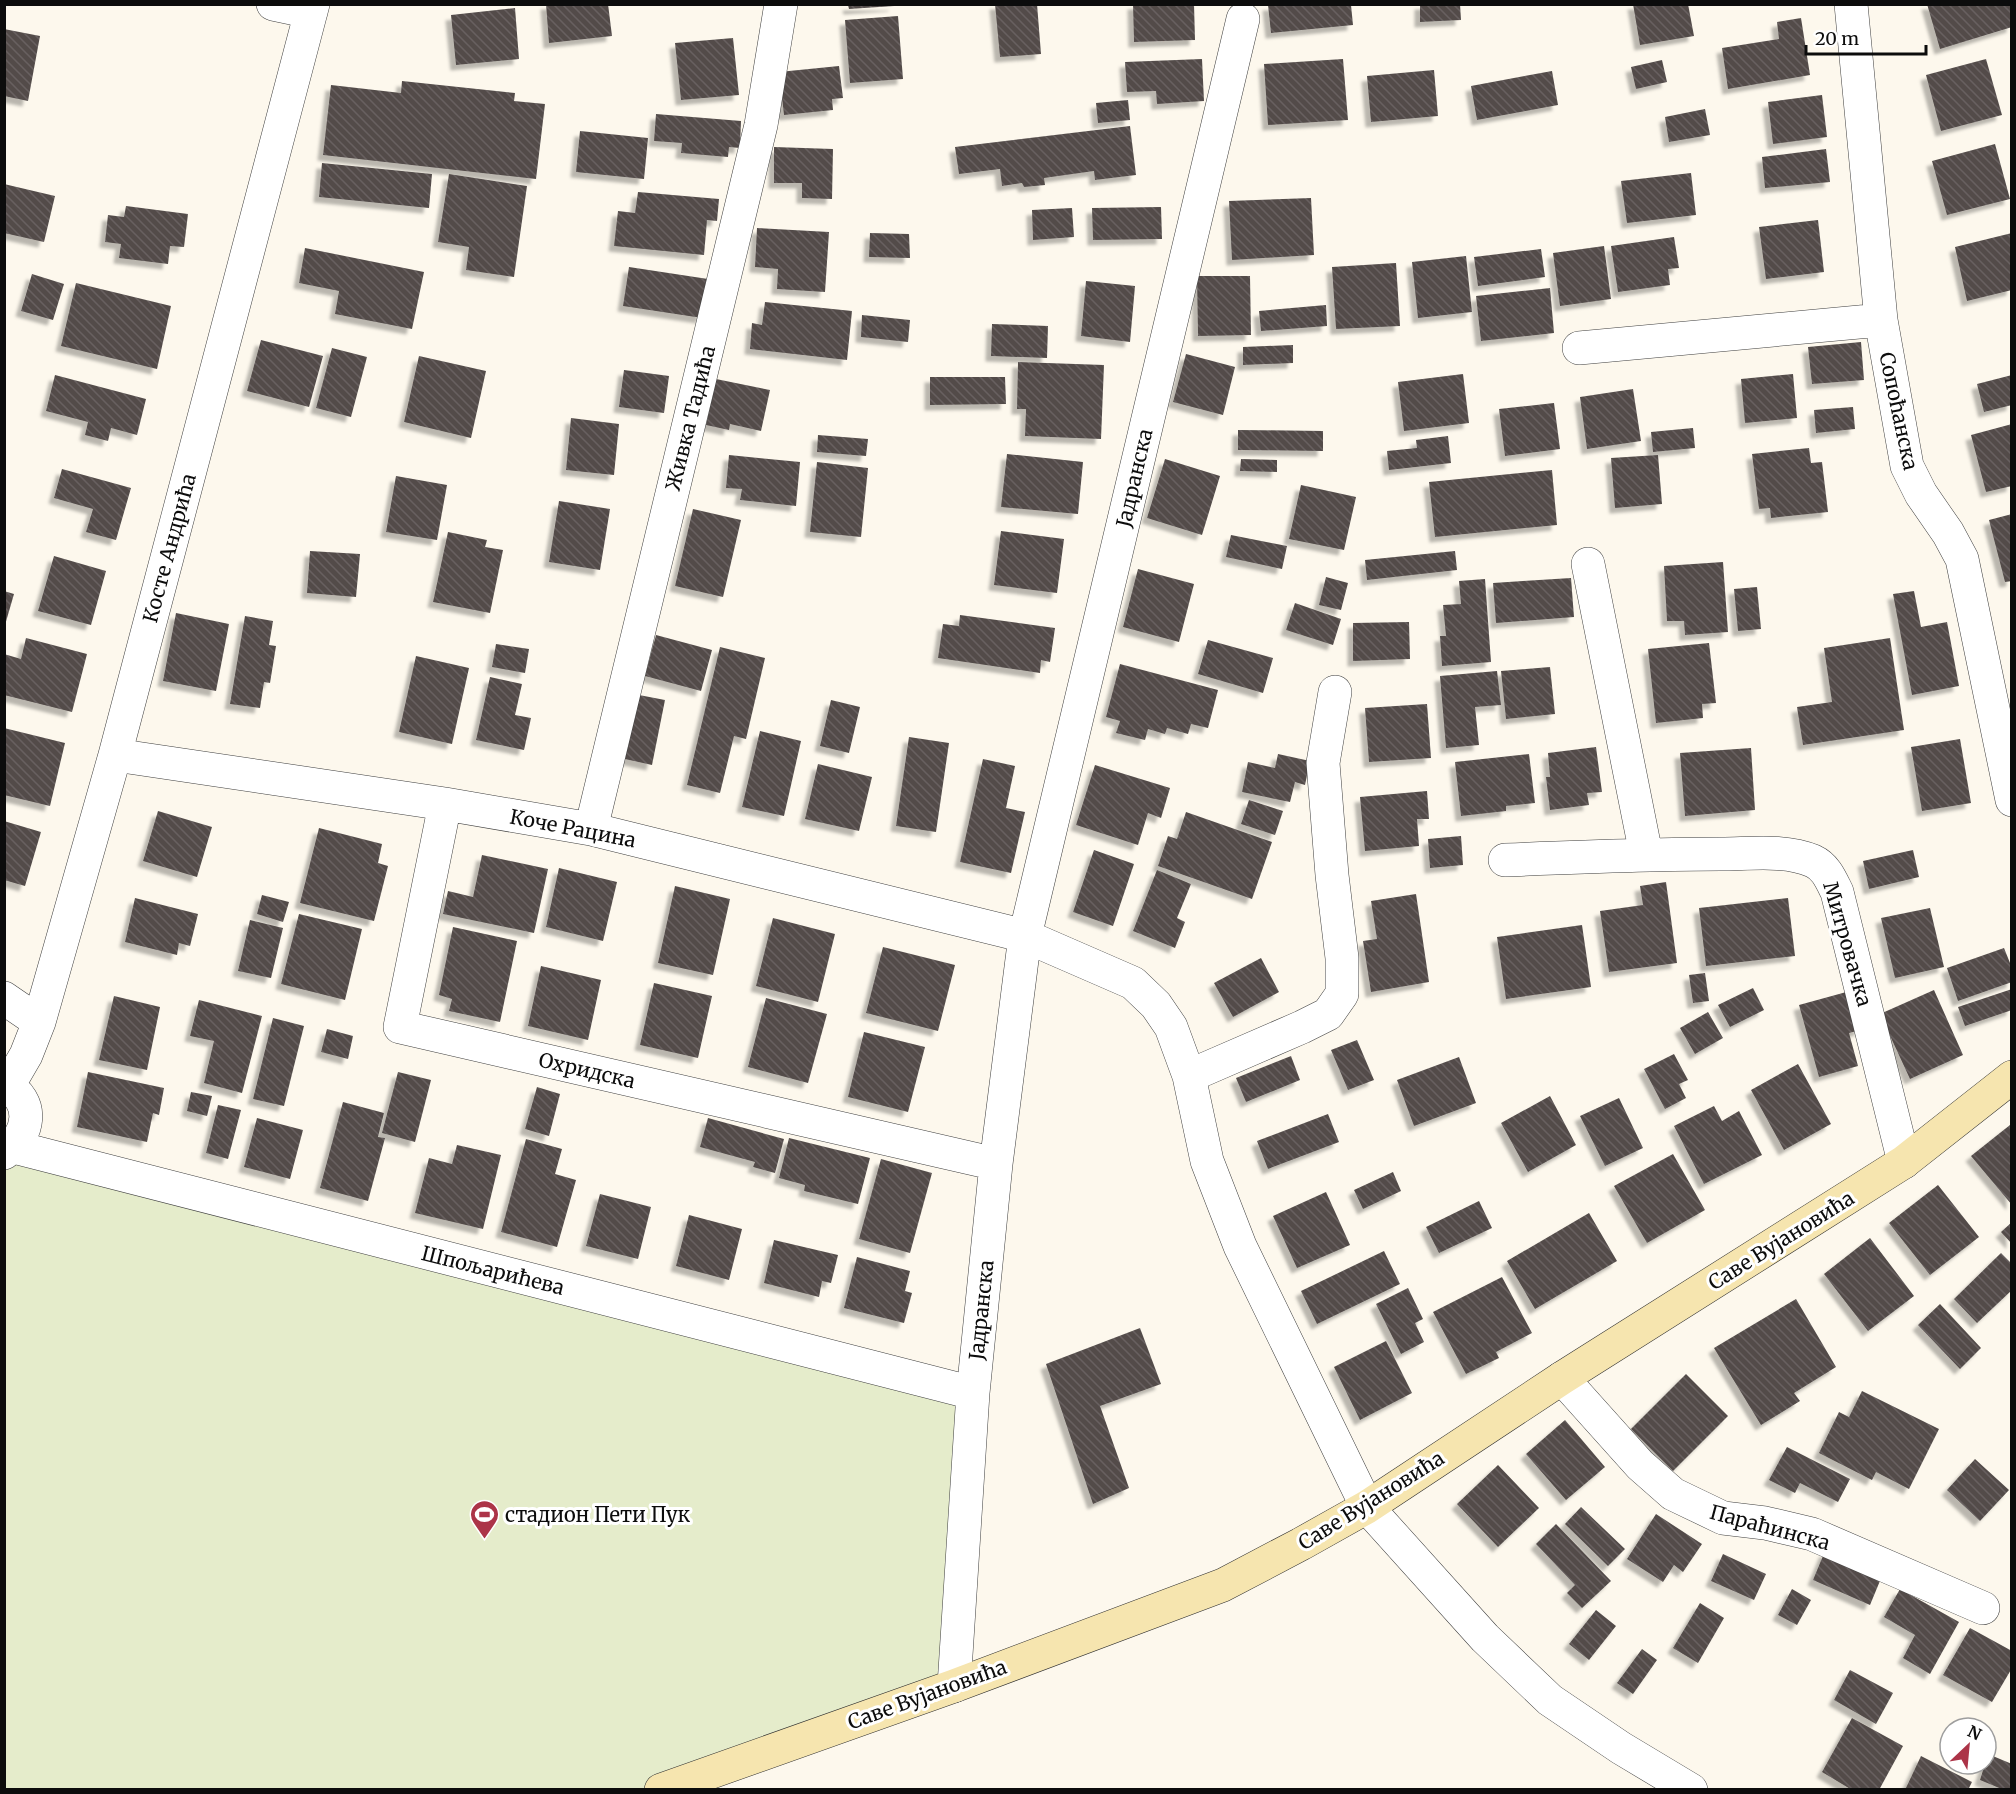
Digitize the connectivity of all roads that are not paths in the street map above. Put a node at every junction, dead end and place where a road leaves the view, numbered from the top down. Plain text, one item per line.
1 (273, 4) edge
2 (781, 4) edge
3 (1851, 4) edge
4 (312, 8) edge
5 (1243, 20) dead end
6 (1881, 320) junction
7 (1579, 348) dead end
8 (1588, 564) dead end
9 (1335, 692) dead end
10 (115, 755) junction
11 (2012, 800) edge
12 (445, 804) junction
13 (591, 829) junction
14 (1646, 854) junction
15 (1505, 860) dead end
16 (1025, 936) junction
17 (4, 998) edge
18 (39, 1022) junction
19 (1189, 1076) junction
20 (2012, 1077) edge
21 (7, 1086) edge
22 (9, 1150) edge
23 (1904, 1162) junction
24 (996, 1164) junction
25 (1562, 1378) junction
26 (973, 1393) junction
27 (1367, 1507) junction
28 (1983, 1608) dead end
29 (954, 1686) junction
30 (661, 1790) edge
31 (1691, 1790) edge

1 - 4 street
2 - 13 street, Живка Тадића
3 - 6 street, Сопоћанска
4 - 10 street, Косте Андрића
5 - 16 street, Јадранска
6 - 7 street
6 - 11 street, Сопоћанска
8 - 14 street
9 - 19 street
10 - 12 street, Коче Рацина
10 - 18 street, Косте Андрића
12 - 13 street, Коче Рацина
12 - 24 street, Охридска
13 - 16 street, Коче Рацина
14 - 15 street, Митровачка
14 - 23 street, Митровачка
16 - 19 street
16 - 24 street, Јадранска
17 - 18 street
18 - 21 street, Косте Андрића
19 - 27 street
20 - 23 street, Саве Вујановића
21 - 22 street
22 - 26 street, Шпољарићева
23 - 25 street, Саве Вујановића
24 - 26 street, Јадранска
25 - 27 street, Саве Вујановића
25 - 28 street, Параћинска
26 - 29 street, Јадранска
27 - 29 street, Саве Вујановића
27 - 31 street
29 - 30 street, Саве Вујановића

